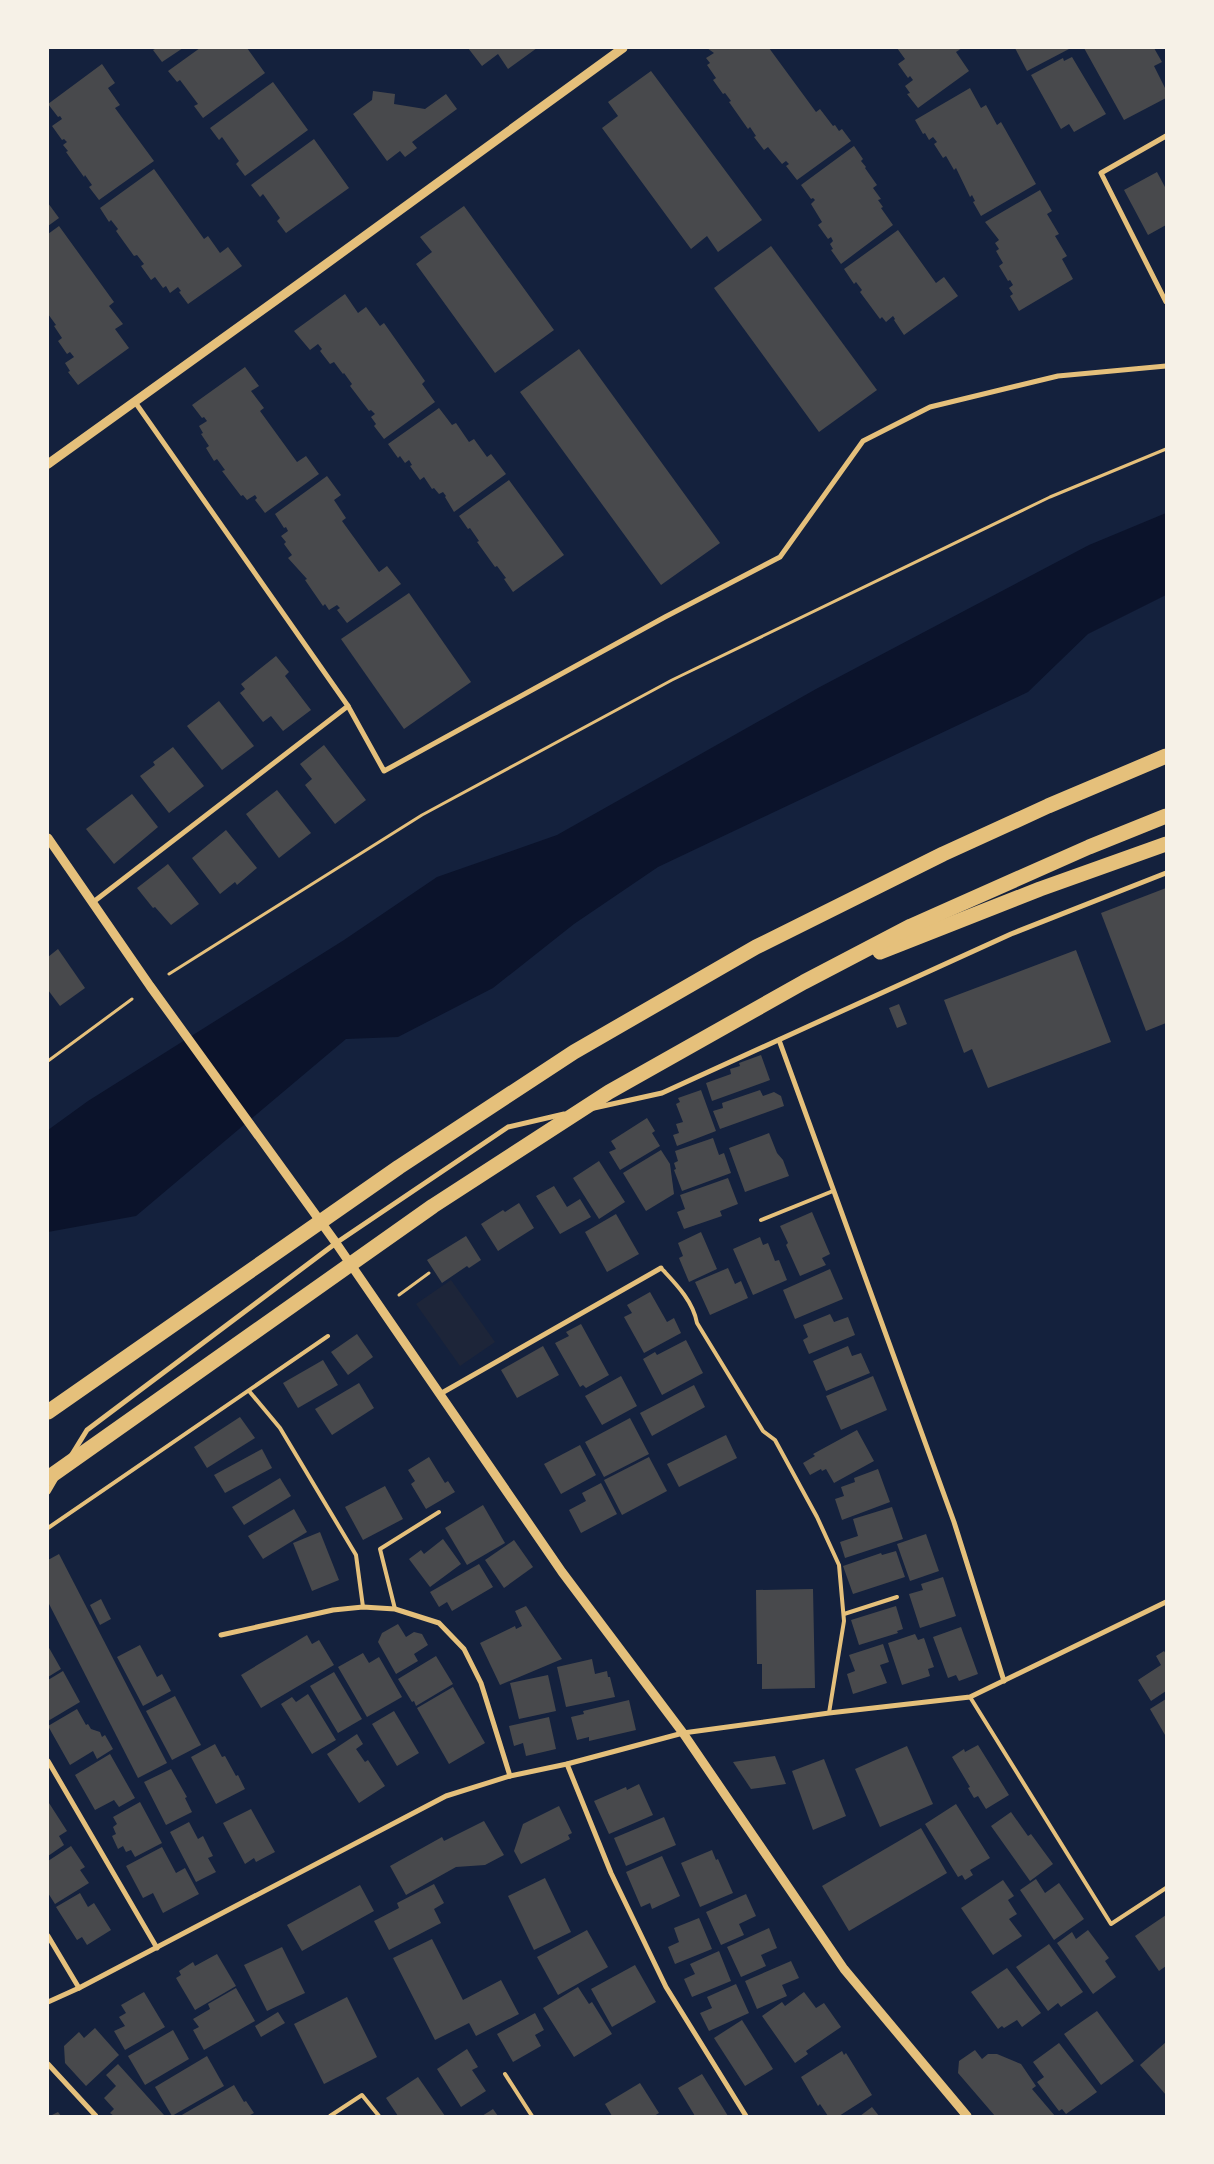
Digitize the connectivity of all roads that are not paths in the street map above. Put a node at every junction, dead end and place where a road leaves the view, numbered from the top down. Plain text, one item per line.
1 (623, 48) edge
2 (1166, 136) edge
3 (1166, 302) edge
4 (1166, 366) edge
5 (135, 402) junction
6 (48, 464) edge
7 (348, 706) junction
8 (1166, 756) edge
9 (1166, 816) edge
10 (48, 838) edge
11 (1166, 844) edge
12 (1166, 872) edge
13 (92, 903) junction
14 (804, 982) junction
15 (779, 1040) junction
16 (833, 1191) junction
17 (761, 1220) dead end
18 (336, 1243) junction
19 (662, 1268) joint
20 (328, 1336) dead end
21 (249, 1391) junction
22 (440, 1394) junction
23 (48, 1412) edge
24 (48, 1478) edge
25 (48, 1492) edge
26 (439, 1512) dead end
27 (48, 1528) edge
28 (897, 1598) dead end
29 (1166, 1602) edge
30 (363, 1606) junction
31 (394, 1609) junction
32 (844, 1614) junction
33 (221, 1636) dead end
34 (1004, 1681) junction
35 (970, 1697) junction
36 (829, 1713) junction
37 (683, 1733) junction
38 (48, 1761) edge
39 (567, 1764) junction
40 (510, 1776) junction
41 (1166, 1888) edge
42 (48, 1936) edge
43 (156, 1948) junction
44 (79, 1988) junction
45 (48, 2002) edge
46 (48, 2064) edge
47 (505, 2074) dead end
48 (96, 2116) edge
49 (330, 2116) edge
50 (379, 2116) edge
51 (532, 2116) edge
52 (746, 2116) edge
53 (967, 2116) edge

1 - 5 street
2 - 3 street
4 - 7 street
5 - 6 street
5 - 7 street
7 - 13 street
8 - 23 highway
9 - 14 highway
10 - 13 street
11 - 14 highway
12 - 15 street
13 - 18 street
14 - 24 highway
15 - 16 street
15 - 18 street
16 - 17 lane
16 - 34 street
18 - 22 street
18 - 25 street
19 - 22 street
19 - 32 lane
20 - 21 lane
21 - 27 lane
21 - 30 lane
22 - 37 street
26 - 31 lane
28 - 32 lane
29 - 34 street
30 - 31 street
30 - 33 street
31 - 40 street
32 - 36 lane
34 - 35 street
35 - 36 street
35 - 41 lane
36 - 37 street
37 - 39 street
37 - 53 street
38 - 43 street
39 - 40 street
39 - 52 street
40 - 43 street
42 - 44 street
43 - 44 street
44 - 45 street
46 - 48 street
47 - 51 lane
49 - 50 lane

